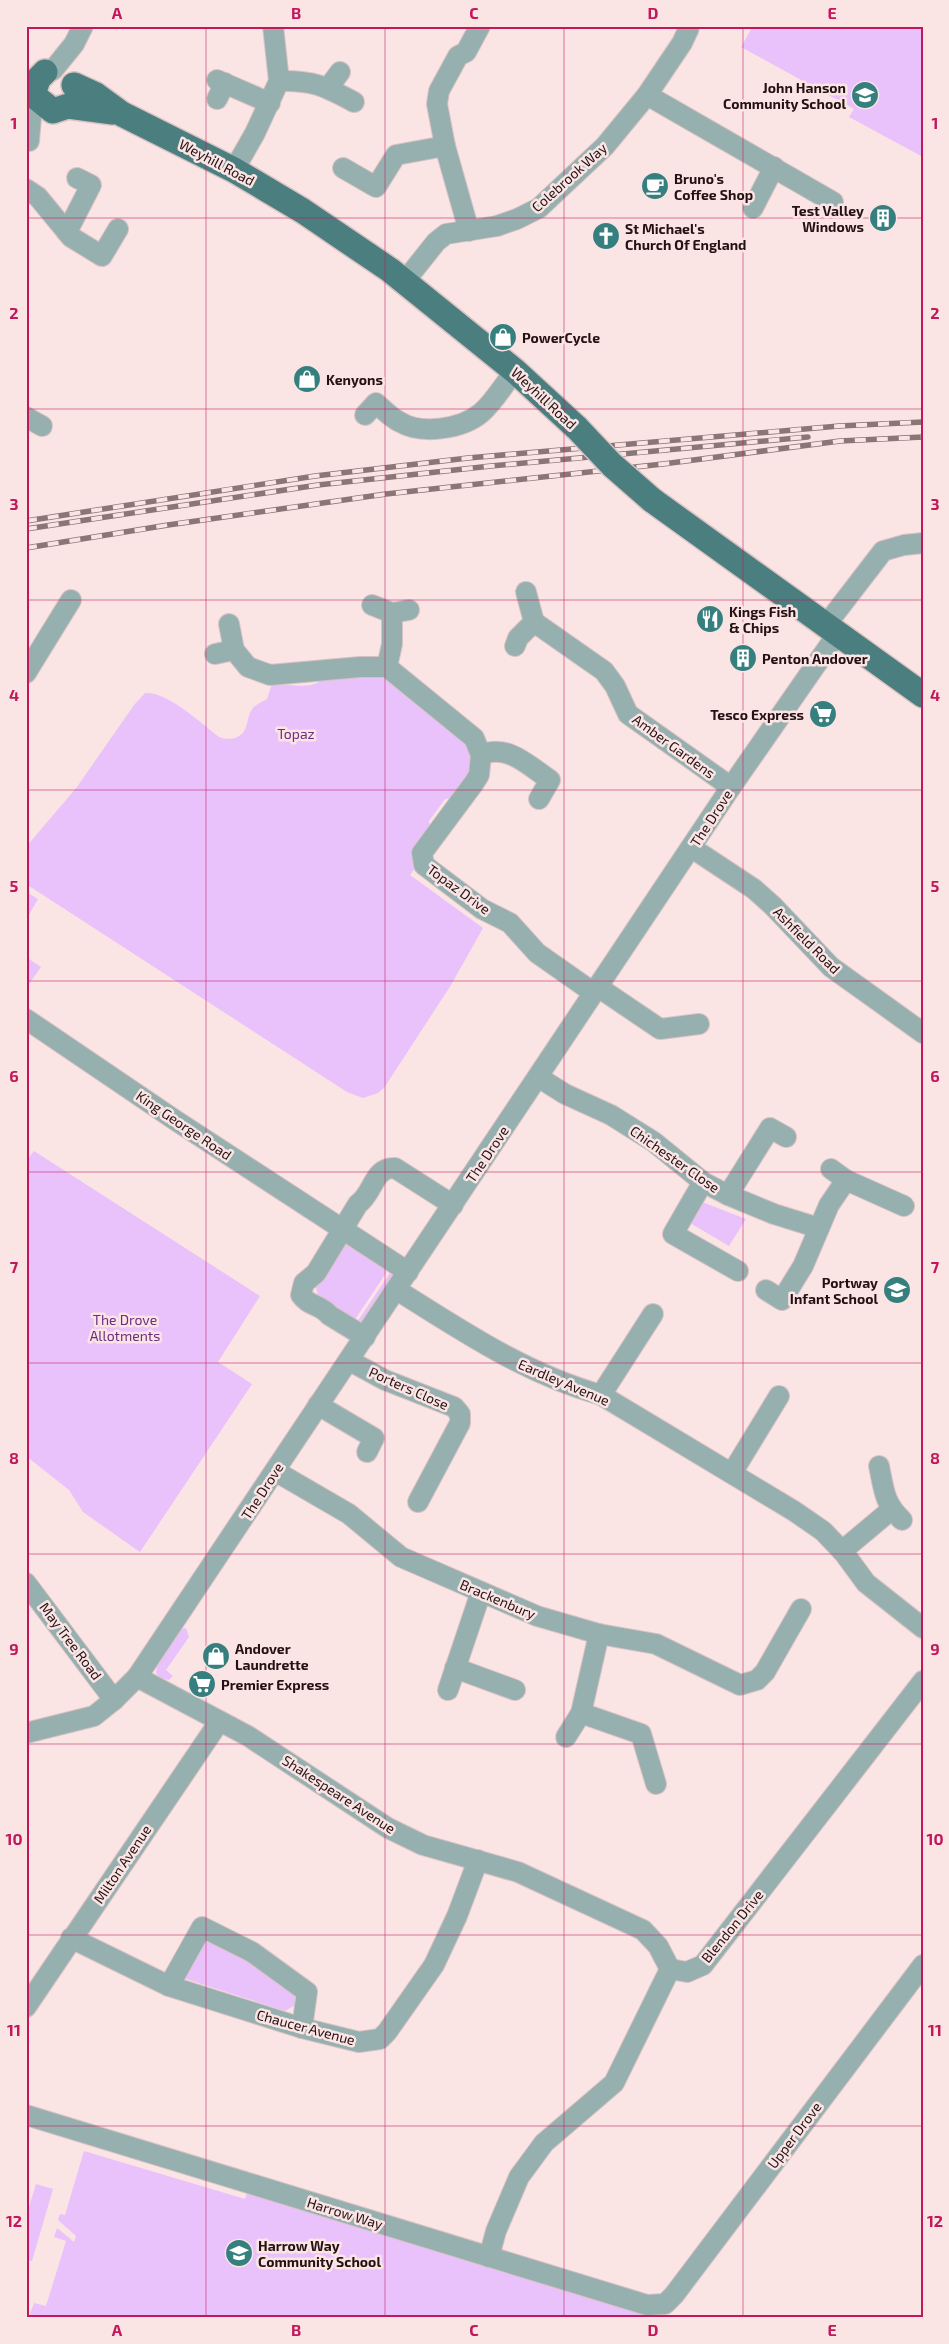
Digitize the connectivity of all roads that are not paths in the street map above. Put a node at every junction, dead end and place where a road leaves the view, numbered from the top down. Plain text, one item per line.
1 (83, 26) edge
2 (273, 26) edge
3 (480, 26) edge
4 (689, 28) dead end
5 (340, 72) dead end
6 (279, 81) junction
7 (48, 86) edge
8 (220, 88) dead end
9 (328, 88) junction
10 (647, 95) junction
11 (354, 102) dead end
12 (270, 103) junction
13 (28, 143) edge
14 (445, 146) junction
15 (774, 167) junction
16 (343, 168) dead end
17 (234, 170) junction
18 (77, 178) dead end
19 (26, 189) edge
20 (833, 202) dead end
21 (753, 208) dead end
22 (118, 229) dead end
23 (468, 231) junction
24 (67, 232) junction
25 (405, 281) junction
26 (515, 371) junction
27 (365, 416) dead end
28 (923, 543) edge
29 (526, 592) dead end
30 (71, 600) dead end
31 (372, 605) dead end
32 (534, 622) junction
33 (229, 624) dead end
34 (832, 629) junction
35 (514, 646) dead end
36 (234, 650) junction
37 (215, 654) dead end
38 (387, 667) junction
39 (26, 674) edge
40 (923, 695) edge
41 (481, 755) junction
42 (731, 787) junction
43 (539, 799) dead end
44 (692, 848) junction
45 (596, 990) junction
46 (26, 1019) edge
47 (699, 1024) dead end
48 (923, 1034) edge
49 (538, 1076) junction
50 (776, 1127) dead end
51 (703, 1182) junction
52 (728, 1195) junction
53 (453, 1205) junction
54 (904, 1206) dead end
55 (819, 1228) junction
56 (343, 1230) junction
57 (738, 1270) dead end
58 (408, 1272) junction
59 (396, 1290) junction
60 (779, 1298) dead end
61 (653, 1314) dead end
62 (364, 1337) junction
63 (350, 1360) junction
64 (602, 1396) junction
65 (779, 1396) dead end
66 (318, 1405) junction
67 (367, 1452) dead end
68 (879, 1466) dead end
69 (275, 1470) junction
70 (732, 1473) junction
71 (418, 1502) dead end
72 (842, 1551) junction
73 (26, 1583) edge
74 (481, 1592) junction
75 (801, 1608) dead end
76 (923, 1628) edge
77 (599, 1634) junction
78 (455, 1668) junction
79 (137, 1677) junction
80 (923, 1681) edge
81 (448, 1690) dead end
82 (515, 1690) dead end
83 (114, 1700) junction
84 (581, 1713) junction
85 (219, 1722) junction
86 (26, 1733) edge
87 (566, 1737) dead end
88 (656, 1784) dead end
89 (478, 1860) junction
90 (71, 1938) junction
91 (923, 1965) edge
92 (670, 1969) junction
93 (169, 1986) junction
94 (26, 2007) edge
95 (302, 2028) junction
96 (26, 2114) edge
97 (489, 2257) junction
98 (665, 2304) joint

1 - 7 street
2 - 6 street
3 - 14 street
4 - 10 street, Colebrook Way
5 - 9 street
6 - 9 street
6 - 12 street
7 - 13 street
7 - 17 main road, Weyhill Road
8 - 12 street
9 - 11 street
10 - 15 street
10 - 23 street, Colebrook Way
12 - 17 street
14 - 16 street
14 - 23 street
15 - 20 street
15 - 21 street
17 - 25 main road, Weyhill Road
18 - 24 street
19 - 24 street
22 - 24 street
23 - 25 street, Colebrook Way
25 - 26 main road, Weyhill Road
26 - 27 street
26 - 34 main road, Weyhill Road, bridge
28 - 34 street, The Drove
29 - 32 street
30 - 39 street
31 - 38 street
32 - 35 street
32 - 42 street, Amber Gardens
33 - 36 street
34 - 40 main road, Weyhill Road
34 - 42 street, The Drove
36 - 37 street
36 - 38 street
38 - 41 street
41 - 43 street
41 - 45 street, Topaz Drive
42 - 44 street, The Drove
44 - 45 street, The Drove
44 - 48 street, Ashfield Road
45 - 47 street, Topaz Drive
45 - 49 street, The Drove
46 - 56 street, King George Road
49 - 51 street, Chichester Close
49 - 53 street, The Drove
50 - 52 street
51 - 52 street, Chichester Close
51 - 57 street
52 - 55 street, Chichester Close
53 - 56 street
53 - 58 street, The Drove
54 - 55 street
55 - 60 street
56 - 58 street, King George Road
56 - 62 street
58 - 59 street, The Drove
59 - 62 street, The Drove
59 - 64 street, Eardley Avenue
61 - 64 street
62 - 63 street, The Drove
63 - 66 street, The Drove
63 - 71 street, Porters Close
64 - 70 street, Eardley Avenue
65 - 70 street
66 - 67 street
66 - 69 street, The Drove
68 - 72 street
69 - 74 street, Brackenbury
69 - 79 street, The Drove
70 - 72 street, Eardley Avenue
72 - 76 street, Eardley Avenue
73 - 83 street, May Tree Road
74 - 77 street, Brackenbury
74 - 78 street
75 - 77 street, Brackenbury
77 - 84 street
78 - 81 street
78 - 82 street
79 - 83 street, The Drove
79 - 85 street, Shakespeare Avenue
80 - 92 street, Blendon Drive
83 - 86 street, The Drove
84 - 87 street
84 - 88 street
85 - 89 street, Shakespeare Avenue
85 - 90 street, Milton Avenue
89 - 92 street, Shakespeare Avenue
89 - 95 street, Chaucer Avenue
90 - 93 street, Chaucer Avenue
90 - 94 street, Milton Avenue
91 - 98 street, Upper Drove
92 - 97 street
93 - 95 street, Chaucer Avenue
93 - 95 street
96 - 97 street, Harrow Way
97 - 98 street, Harrow Way

